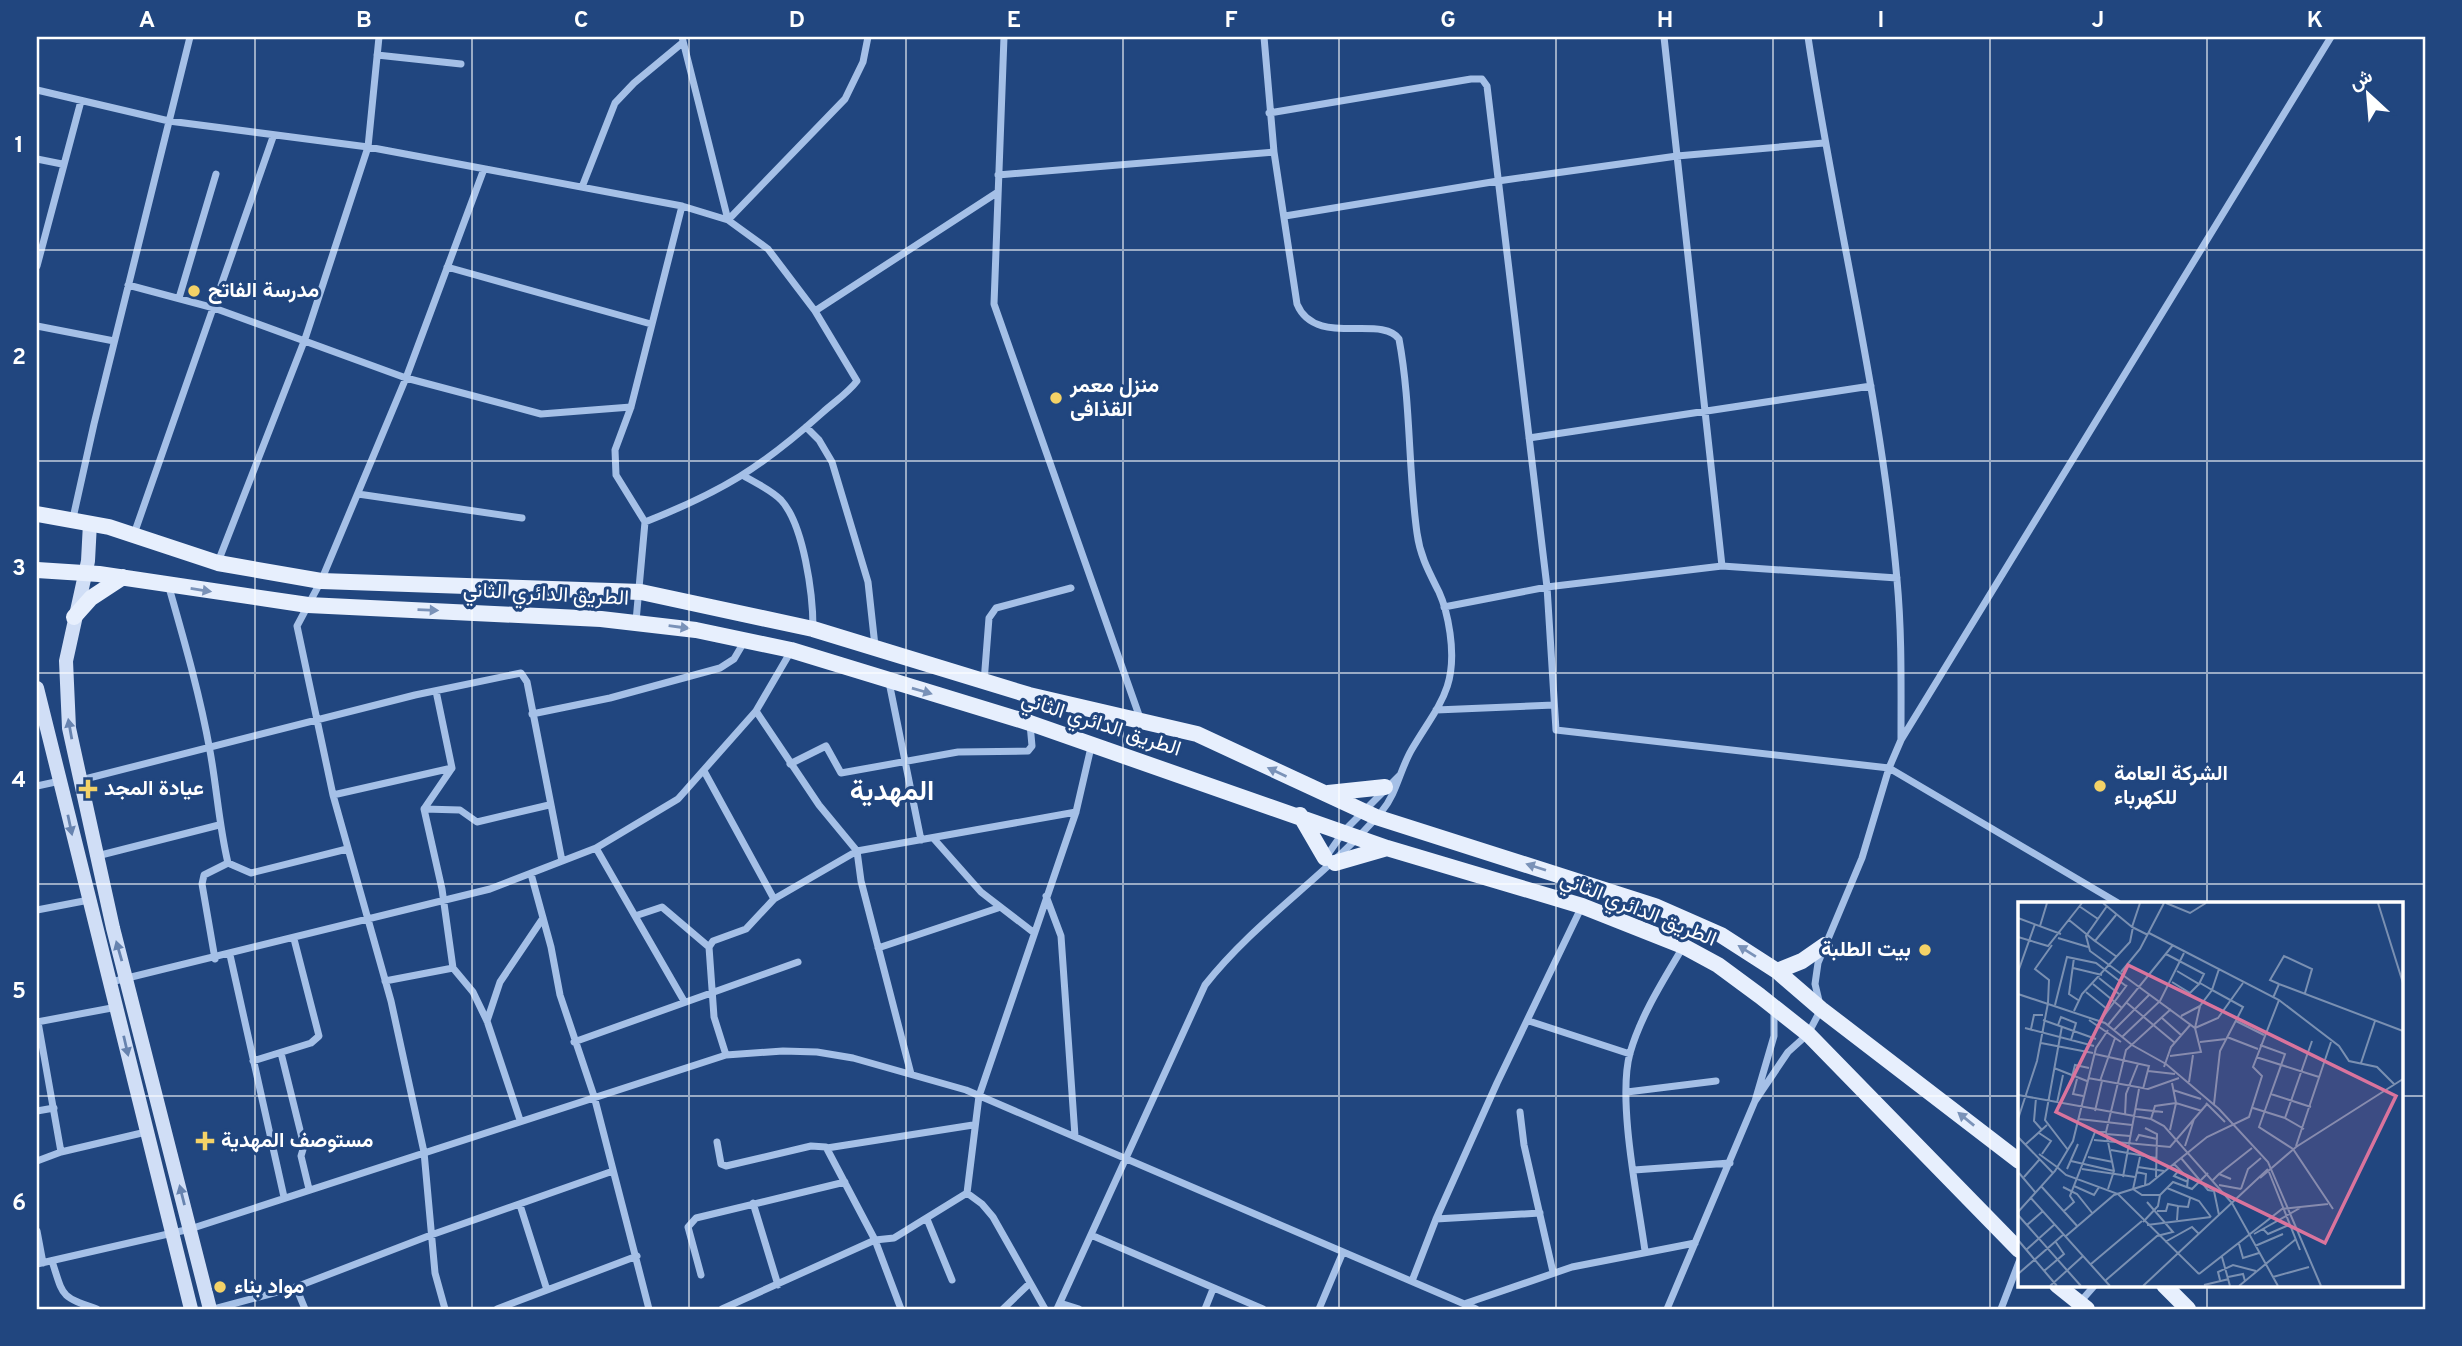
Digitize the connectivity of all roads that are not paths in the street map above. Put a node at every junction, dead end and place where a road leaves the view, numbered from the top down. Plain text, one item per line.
1 (190, 37) edge
2 (379, 37) edge
3 (867, 37) edge
4 (1003, 37) edge
5 (1264, 37) edge
6 (1664, 37) edge
7 (1808, 37) edge
8 (2331, 37) edge
9 (682, 41) edge
10 (377, 55) junction
11 (461, 64) dead end
12 (37, 90) edge
13 (81, 101) junction
14 (1269, 113) junction
15 (169, 121) junction
16 (273, 137) junction
17 (1824, 143) junction
18 (368, 147) junction
19 (1274, 152) junction
20 (1677, 156) junction
21 (37, 159) edge
22 (62, 164) junction
23 (484, 169) junction
24 (216, 174) dead end
25 (999, 175) junction
26 (1498, 181) junction
27 (582, 187) junction
28 (998, 192) junction
29 (682, 206) junction
30 (1284, 216) junction
31 (728, 220) junction
32 (39, 247) edge
33 (37, 266) edge
34 (447, 267) junction
35 (128, 285) junction
36 (179, 298) junction
37 (214, 308) junction
38 (816, 311) junction
39 (652, 324) junction
40 (37, 326) edge
41 (305, 339) junction
42 (114, 341) junction
43 (406, 378) junction
44 (1871, 386) junction
45 (631, 407) junction
46 (1705, 410) junction
47 (806, 428) junction
48 (1529, 438) junction
49 (744, 476) junction
50 (358, 494) junction
51 (37, 514) edge
52 (73, 519) junction
53 (522, 519) dead end
54 (645, 522) junction
55 (90, 523) junction
56 (134, 535) junction
57 (218, 562) junction
58 (1723, 566) junction
59 (37, 570) edge
60 (86, 574) junction
61 (123, 577) junction
62 (1897, 578) junction
63 (321, 581) junction
64 (168, 584) junction
65 (1547, 587) junction
66 (1070, 588) dead end
67 (641, 592) junction
68 (307, 605) junction
69 (1444, 607) junction
70 (74, 617) junction
71 (636, 621) junction
72 (813, 629) junction
73 (744, 640) junction
74 (875, 647) junction
75 (791, 650) junction
76 (889, 682) junction
77 (984, 682) junction
78 (37, 688) edge
79 (436, 691) junction
80 (1554, 705) junction
81 (1436, 710) junction
82 (756, 711) junction
83 (532, 714) junction
84 (41, 719) edge
85 (318, 721) junction
86 (1142, 722) junction
87 (1030, 723) junction
88 (1901, 740) junction
89 (1092, 743) junction
90 (210, 749) junction
91 (906, 760) junction
92 (790, 764) junction
93 (452, 768) junction
94 (1889, 768) junction
95 (704, 771) junction
96 (1400, 775) junction
97 (80, 780) junction
98 (61, 781) junction
99 (37, 786) edge
100 (1385, 787) junction
101 (1321, 793) junction
102 (333, 795) junction
103 (549, 805) junction
104 (424, 809) junction
105 (1076, 812) junction
106 (1370, 814) junction
107 (1300, 815) junction
108 (219, 825) junction
109 (1352, 834) junction
110 (934, 839) junction
111 (921, 840) junction
112 (596, 848) junction
113 (1387, 848) junction
114 (347, 849) junction
115 (856, 851) junction
116 (95, 856) junction
117 (562, 861) junction
118 (228, 863) junction
119 (1328, 864) junction
120 (530, 874) junction
121 (1046, 895) junction
122 (774, 899) junction
123 (89, 900) junction
124 (443, 901) junction
125 (2116, 902) edge
126 (1582, 906) junction
127 (998, 908) junction
128 (37, 910) edge
129 (635, 916) junction
130 (543, 918) junction
131 (368, 921) junction
132 (1033, 932) junction
133 (294, 939) junction
134 (1825, 945) junction
135 (1683, 946) junction
136 (709, 947) junction
137 (878, 948) junction
138 (230, 955) junction
139 (215, 959) junction
140 (797, 962) dead end
141 (453, 968) junction
142 (1777, 971) junction
143 (127, 979) junction
144 (385, 981) junction
145 (111, 982) junction
146 (710, 992) junction
147 (684, 1001) junction
148 (117, 1007) junction
149 (1774, 1007) junction
150 (1821, 1009) junction
151 (487, 1021) junction
152 (1529, 1021) junction
153 (38, 1022) edge
154 (1808, 1034) junction
155 (573, 1042) junction
156 (281, 1053) junction
157 (1630, 1054) junction
158 (726, 1055) junction
159 (253, 1061) junction
160 (911, 1073) junction
161 (1716, 1081) dead end
162 (1627, 1092) junction
163 (594, 1096) junction
164 (979, 1096) junction
165 (1755, 1101) junction
166 (54, 1108) junction
167 (37, 1111) edge
168 (1520, 1112) dead end
169 (520, 1120) junction
170 (973, 1125) junction
171 (147, 1132) junction
172 (1075, 1136) junction
173 (717, 1142) dead end
174 (827, 1148) junction
175 (61, 1152) junction
176 (424, 1152) junction
177 (1126, 1157) junction
178 (2018, 1160) edge
179 (37, 1161) edge
180 (1730, 1163) junction
181 (1634, 1170) junction
182 (613, 1171) junction
183 (845, 1182) junction
184 (309, 1189) junction
185 (967, 1193) junction
186 (284, 1197) junction
187 (753, 1203) junction
188 (520, 1205) junction
189 (1540, 1213) junction
190 (927, 1219) junction
191 (1436, 1219) junction
192 (190, 1229) junction
193 (37, 1231) edge
194 (172, 1234) junction
195 (431, 1235) junction
196 (1091, 1235) junction
197 (875, 1240) junction
198 (1695, 1243) junction
199 (2018, 1250) edge
200 (1645, 1251) junction
201 (1343, 1252) junction
202 (637, 1256) junction
203 (52, 1261) junction
204 (40, 1263) edge
205 (2018, 1265) edge
206 (1553, 1272) junction
207 (701, 1275) dead end
208 (951, 1280) dead end
209 (1412, 1282) junction
210 (1030, 1283) junction
211 (778, 1285) junction
212 (2058, 1286) edge
213 (2094, 1286) edge
214 (2165, 1286) edge
215 (296, 1287) junction
216 (1213, 1289) junction
217 (547, 1290) junction
218 (1464, 1304) junction
219 (1059, 1306) edge
220 (2080, 1307) edge
221 (727, 1308) edge
222 (97, 1309) edge
223 (191, 1309) edge
224 (212, 1309) edge
225 (304, 1309) edge
226 (445, 1309) edge
227 (497, 1309) edge
228 (649, 1309) edge
229 (901, 1309) edge
230 (1003, 1309) edge
231 (1045, 1309) edge
232 (1079, 1309) edge
233 (1205, 1309) edge
234 (1263, 1309) edge
235 (1319, 1309) edge
236 (1476, 1309) edge
237 (1667, 1309) edge
238 (2001, 1309) edge
239 (2188, 1309) edge

1 - 15 street
2 - 10 street
3 - 31 street
4 - 25 street
5 - 14 street
6 - 20 street
7 - 17 street
8 - 88 street
9 - 27 street
9 - 31 street
10 - 11 street
10 - 18 street
12 - 13 street
13 - 15 street
13 - 22 street
14 - 19 street
14 - 26 street
15 - 16 street
15 - 35 street
16 - 18 street
16 - 37 street
17 - 20 street
17 - 44 street
18 - 23 street
18 - 41 street
19 - 25 street
19 - 30 street
20 - 26 street
20 - 46 street
21 - 22 street
22 - 32 street
23 - 27 street
23 - 34 street
24 - 36 street
25 - 28 street
26 - 30 street
26 - 48 street
27 - 29 street
28 - 38 street
28 - 86 street
29 - 31 street
29 - 39 street
30 - 69 street
31 - 38 street
32 - 33 street
34 - 39 street
34 - 43 street
35 - 36 street
35 - 42 street
36 - 37 street
37 - 41 street
37 - 56 street
38 - 47 street
39 - 45 street
40 - 42 street
41 - 43 street
41 - 57 street
42 - 52 street
43 - 45 street
43 - 50 street
44 - 46 street
44 - 62 street
45 - 54 street
46 - 48 street
46 - 58 street
47 - 49 street
47 - 74 street
48 - 65 street
49 - 54 street
49 - 72 street
50 - 53 street
50 - 63 street
51 - 52 main road, الطريق الدائري الثاني
52 - 55 main road, الطريق الدائري الثاني
54 - 67 street
55 - 56 main road, الطريق الدائري الثاني
55 - 60 main road
56 - 57 main road, الطريق الدائري الثاني
57 - 63 main road, الطريق الدائري الثاني
58 - 62 street
58 - 65 street
59 - 60 main road, الطريق الدائري الثاني
60 - 61 main road, الطريق الدائري الثاني
60 - 70 main road
61 - 64 main road, الطريق الدائري الثاني
61 - 70 main road
62 - 88 street
63 - 67 main road, الطريق الدائري الثاني
63 - 68 street
64 -> 68 main road, الطريق الدائري الثاني
64 - 90 street
65 - 69 street
65 - 80 street
66 - 77 street
67 - 71 street
67 - 72 main road, الطريق الدائري الثاني
68 -> 71 main road, الطريق الدائري الثاني
68 - 85 street
69 - 81 street
97 -> 70 main road
71 -> 73 main road, الطريق الدائري الثاني
72 - 74 main road, الطريق الدائري الثاني
73 - 75 main road, الطريق الدائري الثاني
73 - 83 street
74 - 77 main road, الطريق الدائري الثاني
75 - 76 main road, الطريق الدائري الثاني
75 - 82 street
76 -> 87 main road, الطريق الدائري الثاني
76 - 91 street
77 - 86 main road, الطريق الدائري الثاني
78 - 84 main road
79 - 83 street
79 - 85 street
79 - 93 street
80 - 81 street
80 - 94 street
81 - 96 street
82 - 92 street
82 - 95 street
83 - 103 street
84 - 98 main road
85 - 90 street
85 - 102 street
101 -> 86 main road, الطريق الدائري الثاني
87 - 89 main road, الطريق الدائري الثاني
87 - 91 street
88 - 94 street
89 - 105 street
89 - 107 main road, الطريق الدائري الثاني
90 - 97 street
90 - 108 street
91 - 92 street
91 - 111 street
92 - 115 street
93 - 102 street
93 - 104 street
94 - 125 street
94 - 134 street
95 - 112 street
95 - 122 street
96 - 100 street
96 - 106 street
97 - 116 main road
98 - 99 street
98 -> 123 main road
100 - 101 main road
100 - 106 street
101 - 106 main road, الطريق الدائري الثاني
102 - 114 street
103 - 104 street
103 - 117 street
104 - 124 street
105 - 110 street
105 - 121 street
106 - 109 street
106 - 109 street
142 -> 106 main road, الطريق الدائري الثاني
107 - 109 main road, الطريق الدائري الثاني
107 - 119 main road
108 - 116 street
108 - 118 street
109 - 113 main road, الطريق الدائري الثاني
109 - 119 street
109 - 119 street
110 - 111 street
110 - 127 street
111 - 115 street
112 - 117 street
112 - 129 street
113 - 119 main road
113 - 126 main road, الطريق الدائري الثاني
114 - 118 street
114 - 131 street
115 - 122 street
115 - 137 street
143 -> 116 main road
117 - 120 street
118 - 139 street
119 - 177 street
120 - 124 street
120 - 130 street
121 - 132 street
121 - 172 street
122 - 136 street
123 - 128 street
123 - 145 main road
124 - 131 street
124 - 141 street
126 - 135 main road, الطريق الدائري الثاني
126 - 152 street
127 - 132 street
127 - 137 street
129 - 136 street
129 - 147 street
130 - 151 street
130 - 155 street
131 - 133 street
131 - 144 street
132 - 164 street
133 - 138 street
133 - 156 street
134 - 142 main road
134 - 150 street
135 - 149 main road, الطريق الدائري الثاني
135 - 157 street
136 - 146 street
137 - 160 street
138 - 139 street
138 - 159 street
139 - 143 street
140 - 146 street
141 - 144 street
141 - 151 street
142 - 150 main road, الطريق الدائري الثاني
143 - 145 street
192 -> 143 main road
144 - 176 street
145 - 148 main road
146 - 147 street
146 - 158 street
147 - 155 street
148 - 153 street
148 -> 171 main road
149 - 154 main road, الطريق الدائري الثاني
149 - 165 street
150 - 154 street
178 -> 150 main road, الطريق الدائري الثاني
151 - 169 street
152 - 157 street
152 - 191 street
153 - 166 street
154 - 165 street
154 - 199 main road, الطريق الدائري الثاني
155 - 163 street
156 - 159 street
156 - 184 street
157 - 162 street
158 - 160 street
158 - 163 street
159 - 186 street
160 - 164 street
161 - 162 street
162 - 181 street
163 - 169 street
163 - 182 street
164 - 170 street
164 - 172 street
165 - 180 street
166 - 167 street
166 - 175 street
168 - 189 street
169 - 176 street
170 - 174 street
170 - 185 street
171 - 175 street
171 - 194 main road
172 - 177 street
173 - 174 street
174 - 183 street
175 - 179 street
176 - 184 street
176 - 195 street
177 - 196 street
177 - 201 street
180 - 181 street
180 - 198 street
181 - 200 street
182 - 188 street
182 - 202 street
183 - 187 street
183 - 197 street
184 - 186 street
185 - 190 street
185 - 210 street
186 - 192 street
187 - 207 street
187 - 211 street
188 - 195 street
188 - 217 street
189 - 191 street
189 - 206 street
190 - 197 street
190 - 208 street
191 - 209 street
192 - 194 street
192 - 224 main road
193 - 204 street
194 - 203 street
194 - 223 main road
195 - 215 street
195 - 226 street
196 - 216 street
196 - 219 street
197 - 211 street
197 - 229 street
198 - 200 street
198 - 237 street
200 - 206 street
201 - 209 street
201 - 235 street
202 - 217 street
202 - 228 street
203 - 204 street
203 - 222 street
205 - 238 street
206 - 218 street
209 - 218 street
210 - 230 street
210 - 231 street
211 - 221 street
212 - 220 main road
213 - 220 street
214 - 239 main road
215 - 224 street
215 - 225 street
216 - 233 street
216 - 234 street
217 - 227 street
218 - 236 street
219 - 232 street

